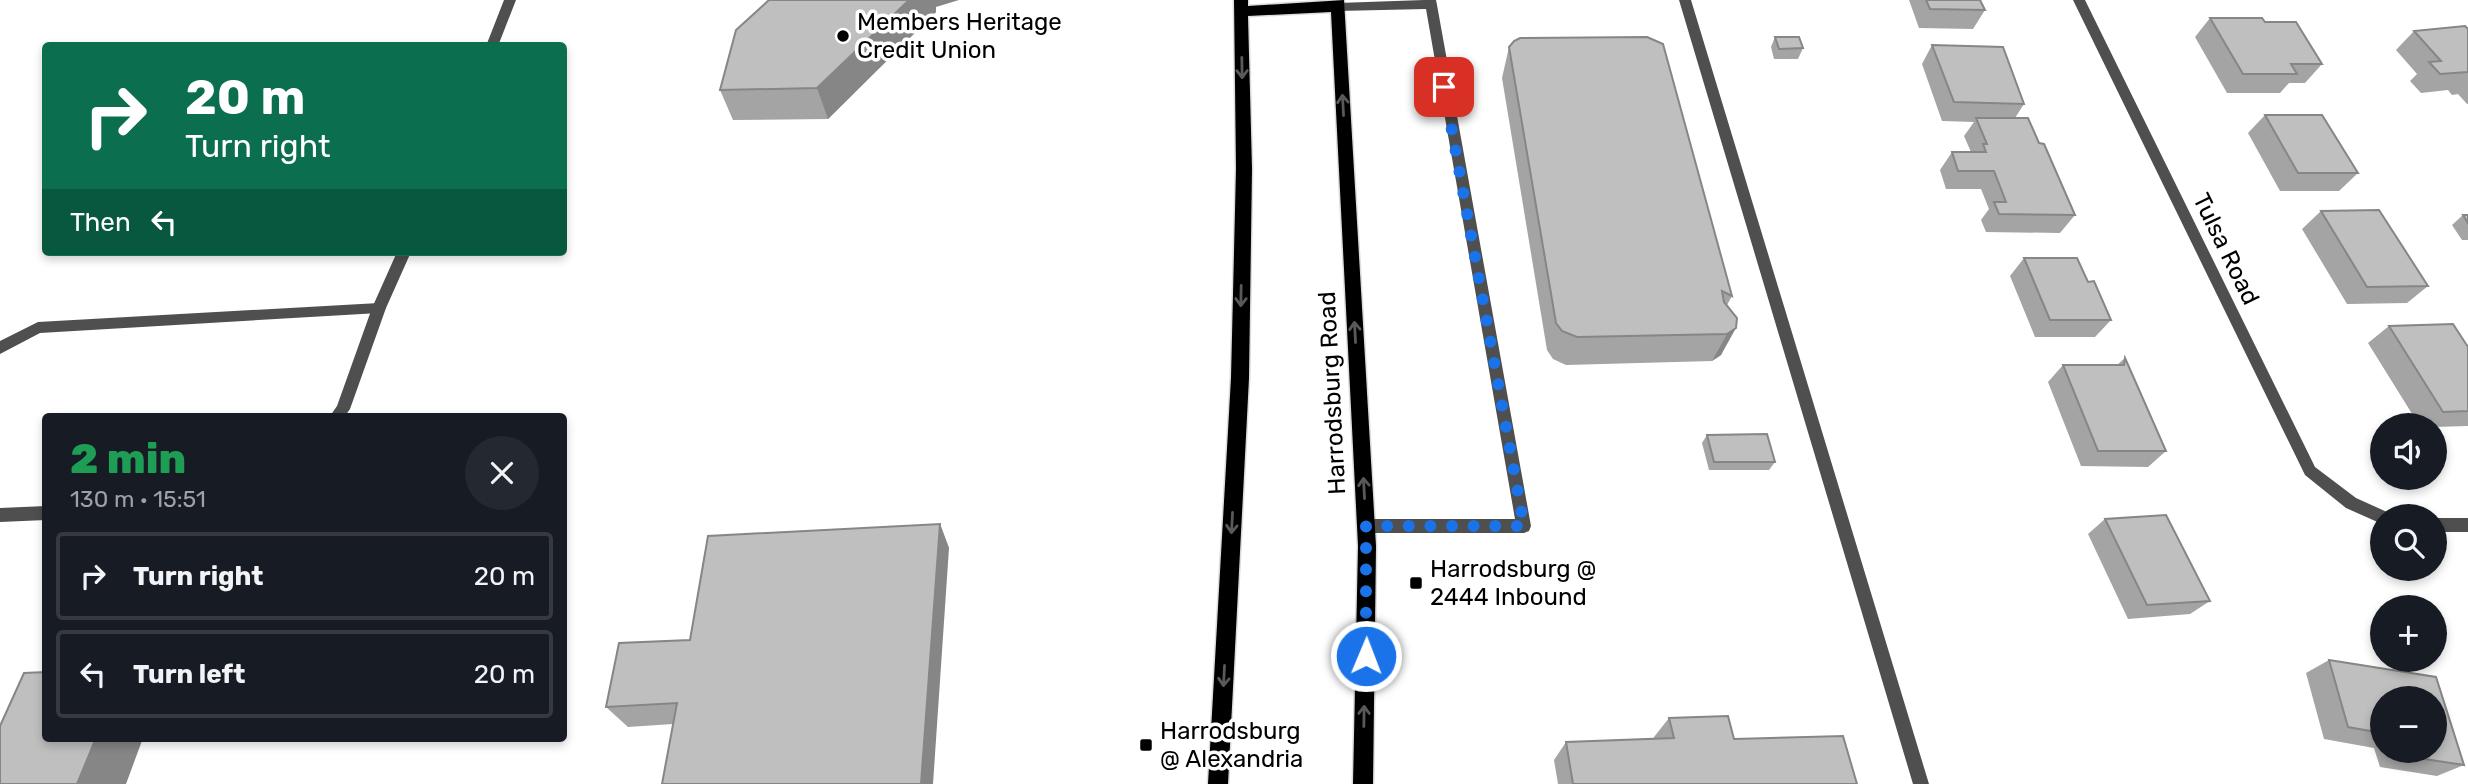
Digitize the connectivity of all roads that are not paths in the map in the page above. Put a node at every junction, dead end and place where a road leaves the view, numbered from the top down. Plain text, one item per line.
1 (510, 0) edge
2 (1685, 0) edge
3 (2079, 0) edge
4 (1430, 2) edge
5 (1337, 3) edge
6 (1241, 6) edge
7 (494, 42) edge
8 (402, 256) edge
9 (379, 308) junction
10 (0, 348) edge
11 (340, 413) edge
12 (2370, 512) edge
13 (42, 513) edge
14 (0, 514) edge
15 (2447, 525) edge
16 (2468, 525) edge
17 (1366, 526) junction
18 (1219, 784) edge
19 (1363, 784) edge
20 (1921, 784) edge

1 - 7 street
2 - 20 street
3 - 12 street, Tulsa Road
4 - 5 street
4 - 17 street
5 - 6 main road
17 -> 5 main road, Harrodsburg Road
6 -> 18 main road
8 - 9 street
9 - 10 street
9 - 11 street
13 - 14 street
15 - 16 street
19 -> 17 main road, Harrodsburg Road

